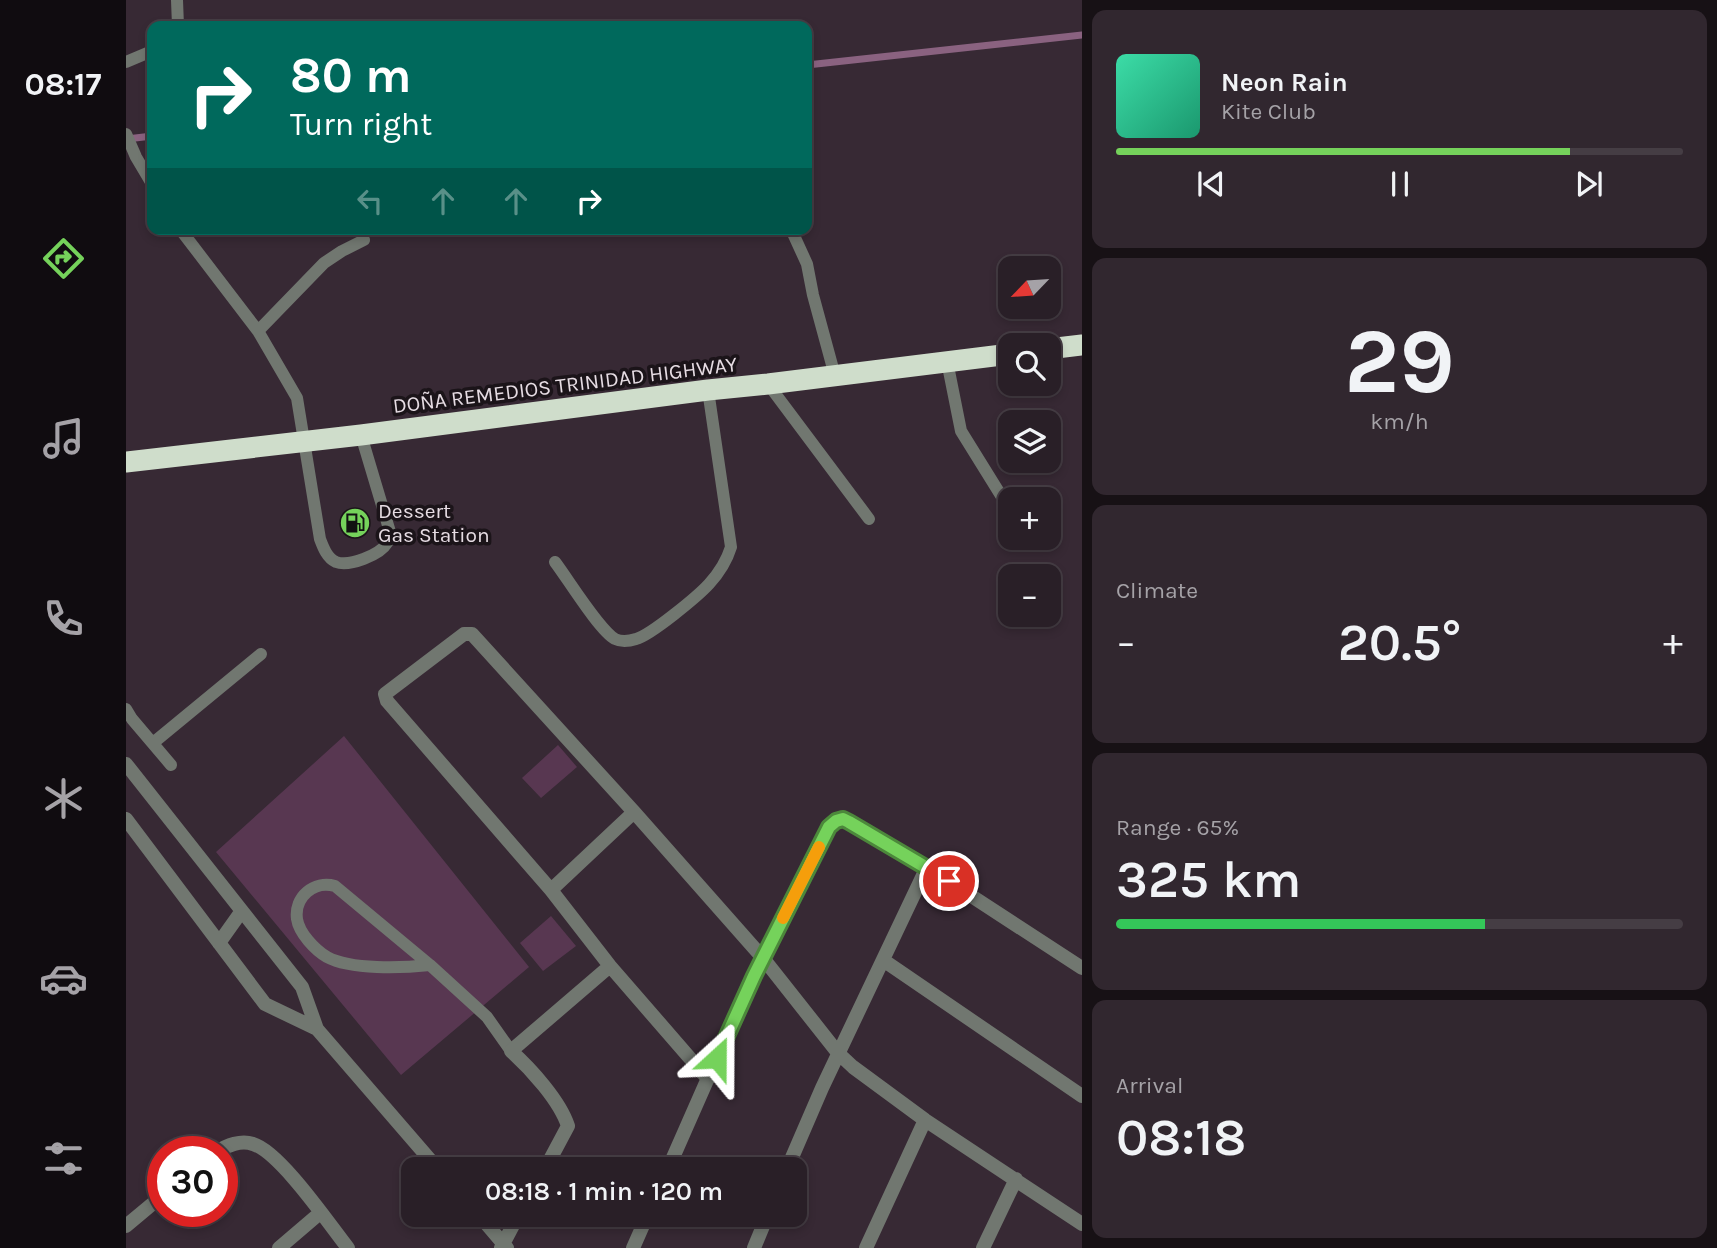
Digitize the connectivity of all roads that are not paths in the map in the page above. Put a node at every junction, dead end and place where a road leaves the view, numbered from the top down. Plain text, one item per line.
1 (177, 0) edge
2 (178, 21) edge
3 (147, 53) edge
4 (126, 62) edge
5 (126, 134) edge
6 (147, 176) edge
7 (185, 235) edge
8 (794, 235) edge
9 (364, 240) dead end
10 (258, 331) junction
11 (1082, 345) edge
12 (1061, 347) edge
13 (998, 355) edge
14 (947, 361) junction
15 (835, 376) junction
16 (768, 384) junction
17 (708, 390) junction
18 (361, 435) junction
19 (305, 441) junction
20 (126, 462) edge
21 (998, 491) edge
22 (869, 519) dead end
23 (555, 562) dead end
24 (261, 654) dead end
25 (126, 709) edge
26 (153, 743) junction
27 (126, 764) edge
28 (171, 765) dead end
29 (634, 812) junction
30 (126, 819) edge
31 (927, 867) junction
32 (551, 890) junction
33 (242, 912) junction
34 (219, 943) junction
35 (763, 958) junction
36 (883, 960) junction
37 (430, 965) junction
38 (610, 966) junction
39 (1082, 968) edge
40 (317, 1030) junction
41 (510, 1051) junction
42 (838, 1053) junction
43 (708, 1079) junction
44 (1082, 1096) edge
45 (925, 1120) junction
46 (238, 1143) edge
47 (428, 1157) edge
48 (551, 1157) edge
49 (673, 1157) edge
50 (793, 1157) edge
51 (1016, 1179) junction
52 (147, 1208) edge
53 (320, 1213) junction
54 (1082, 1224) edge
55 (126, 1226) edge
56 (489, 1227) edge
57 (513, 1227) edge
58 (643, 1227) edge
59 (763, 1227) edge
60 (504, 1246) edge
61 (279, 1248) edge
62 (348, 1248) edge
63 (634, 1248) edge
64 (754, 1248) edge
65 (866, 1248) edge
66 (983, 1248) edge

1 - 2 lane
3 - 4 lane
5 - 6 lane
7 - 10 lane
8 - 15 lane
9 - 10 lane
10 - 19 lane
11 - 12 highway
13 - 14 highway, DOÑA REMEDIOS TRINIDAD HIGHWAY
14 - 15 highway, DOÑA REMEDIOS TRINIDAD HIGHWAY
14 - 21 lane
15 - 16 highway, DOÑA REMEDIOS TRINIDAD HIGHWAY
16 - 17 highway, DOÑA REMEDIOS TRINIDAD HIGHWAY
16 - 22 lane
17 - 18 highway, DOÑA REMEDIOS TRINIDAD HIGHWAY
17 - 23 lane
18 - 19 highway, DOÑA REMEDIOS TRINIDAD HIGHWAY
18 - 19 lane
19 - 20 highway, DOÑA REMEDIOS TRINIDAD HIGHWAY
24 - 26 lane
25 - 26 lane
26 - 28 lane
27 - 33 street
29 - 32 street
29 - 32 street
29 - 35 street
30 - 34 street
31 - 35 street
31 - 36 street
31 - 39 street
32 - 38 street
33 - 34 street
33 - 40 street
34 - 40 street
35 - 42 street
35 - 43 street
36 - 42 street
36 - 44 street
37 - 37 lane
37 - 41 lane
38 - 41 street
38 - 43 street
40 - 47 street
41 - 48 street
42 - 45 street
42 - 50 street
43 - 49 street
45 - 51 street
45 - 65 street
46 - 53 street
51 - 54 street
51 - 66 street
52 - 55 street
53 - 61 street
53 - 62 street
56 - 60 street
57 - 60 street
58 - 63 street
59 - 64 street

